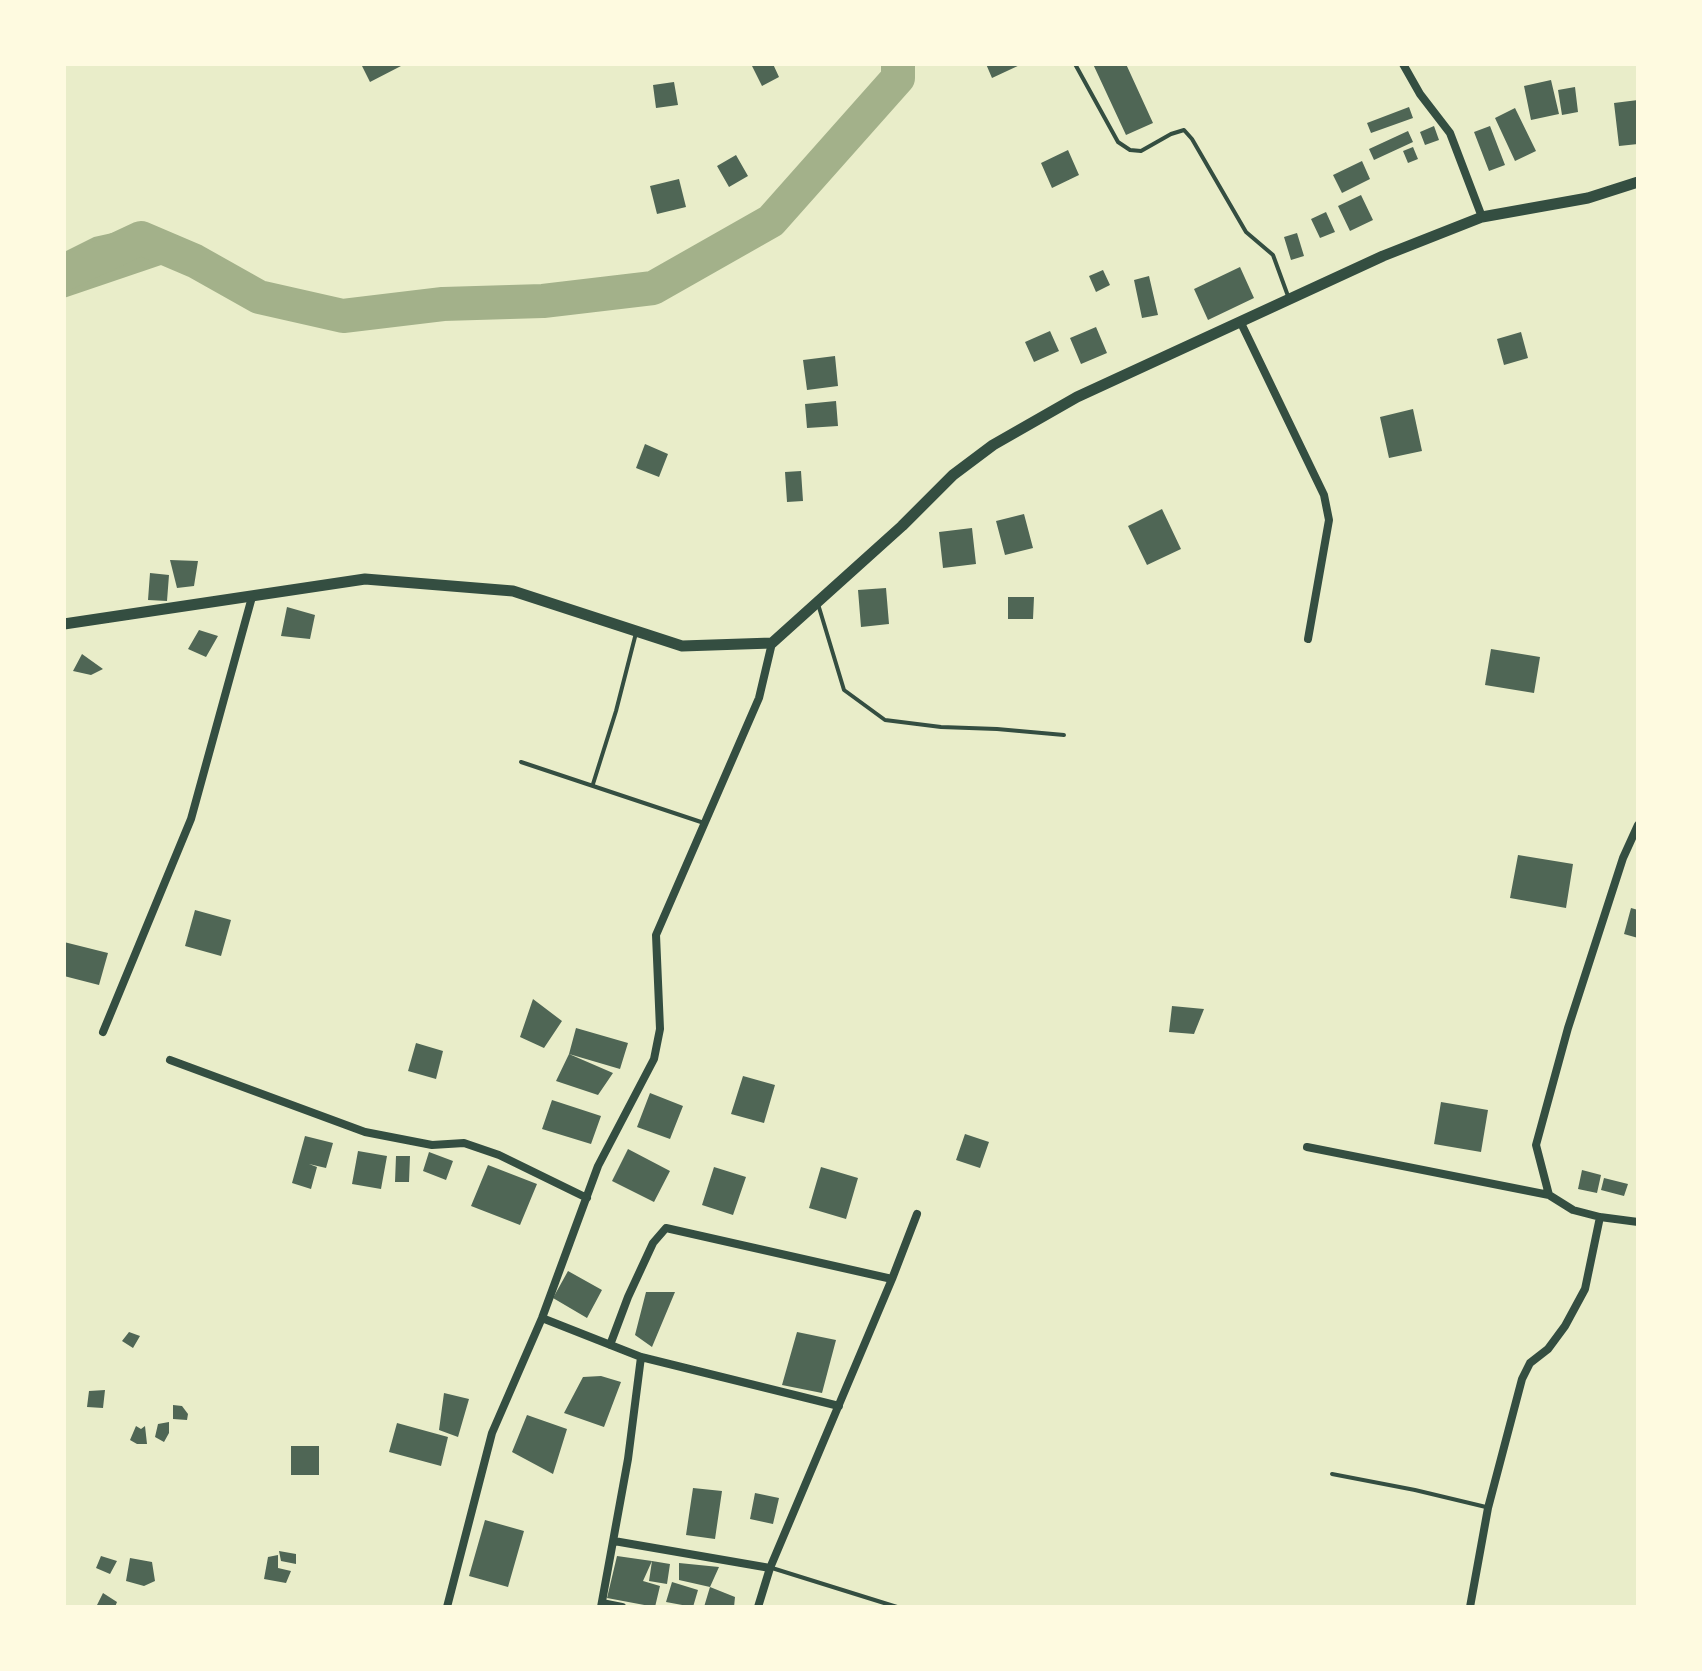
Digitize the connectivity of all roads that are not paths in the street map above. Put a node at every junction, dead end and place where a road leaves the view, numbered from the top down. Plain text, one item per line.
1 (1075, 64) edge
2 (1403, 64) edge
3 (1638, 182) edge
4 (1482, 217) junction
5 (1289, 298) junction
6 (1240, 321) junction
7 (252, 597) junction
8 (817, 602) junction
9 (64, 624) edge
10 (636, 631) junction
11 (1308, 639) dead end
12 (772, 643) junction
13 (1064, 735) dead end
14 (521, 762) dead end
15 (593, 784) junction
16 (704, 823) junction
17 (1638, 825) edge
18 (103, 1032) dead end
19 (170, 1060) dead end
20 (1307, 1147) dead end
21 (1549, 1195) junction
22 (587, 1198) junction
23 (917, 1214) dead end
24 (1600, 1217) junction
25 (1638, 1222) edge
26 (892, 1279) junction
27 (542, 1318) junction
28 (610, 1345) junction
29 (641, 1357) junction
30 (839, 1406) junction
31 (1332, 1474) dead end
32 (1488, 1508) junction
33 (614, 1541) junction
34 (770, 1568) junction
35 (601, 1605) edge
36 (447, 1607) edge
37 (622, 1607) edge
38 (758, 1607) edge
39 (897, 1607) edge
40 (1470, 1607) edge

1 - 5 lane
2 - 4 street
3 - 4 street
4 - 5 street
5 - 6 street
6 - 8 street
6 - 11 street
7 - 9 street
7 - 10 street
7 - 18 street
8 - 12 street
8 - 13 lane
10 - 12 street
10 - 15 lane
12 - 16 street
14 - 15 lane
15 - 16 lane
16 - 22 street
17 - 21 street
19 - 22 street
20 - 21 street
21 - 24 street
22 - 27 street
23 - 26 street
24 - 25 street
24 - 32 street
26 - 28 street
26 - 30 street
27 - 28 street
27 - 36 street
28 - 29 street
29 - 30 street
29 - 33 street
30 - 34 street
31 - 32 lane
32 - 40 street
33 - 34 street
33 - 35 street
34 - 38 street
34 - 39 lane
35 - 37 street

